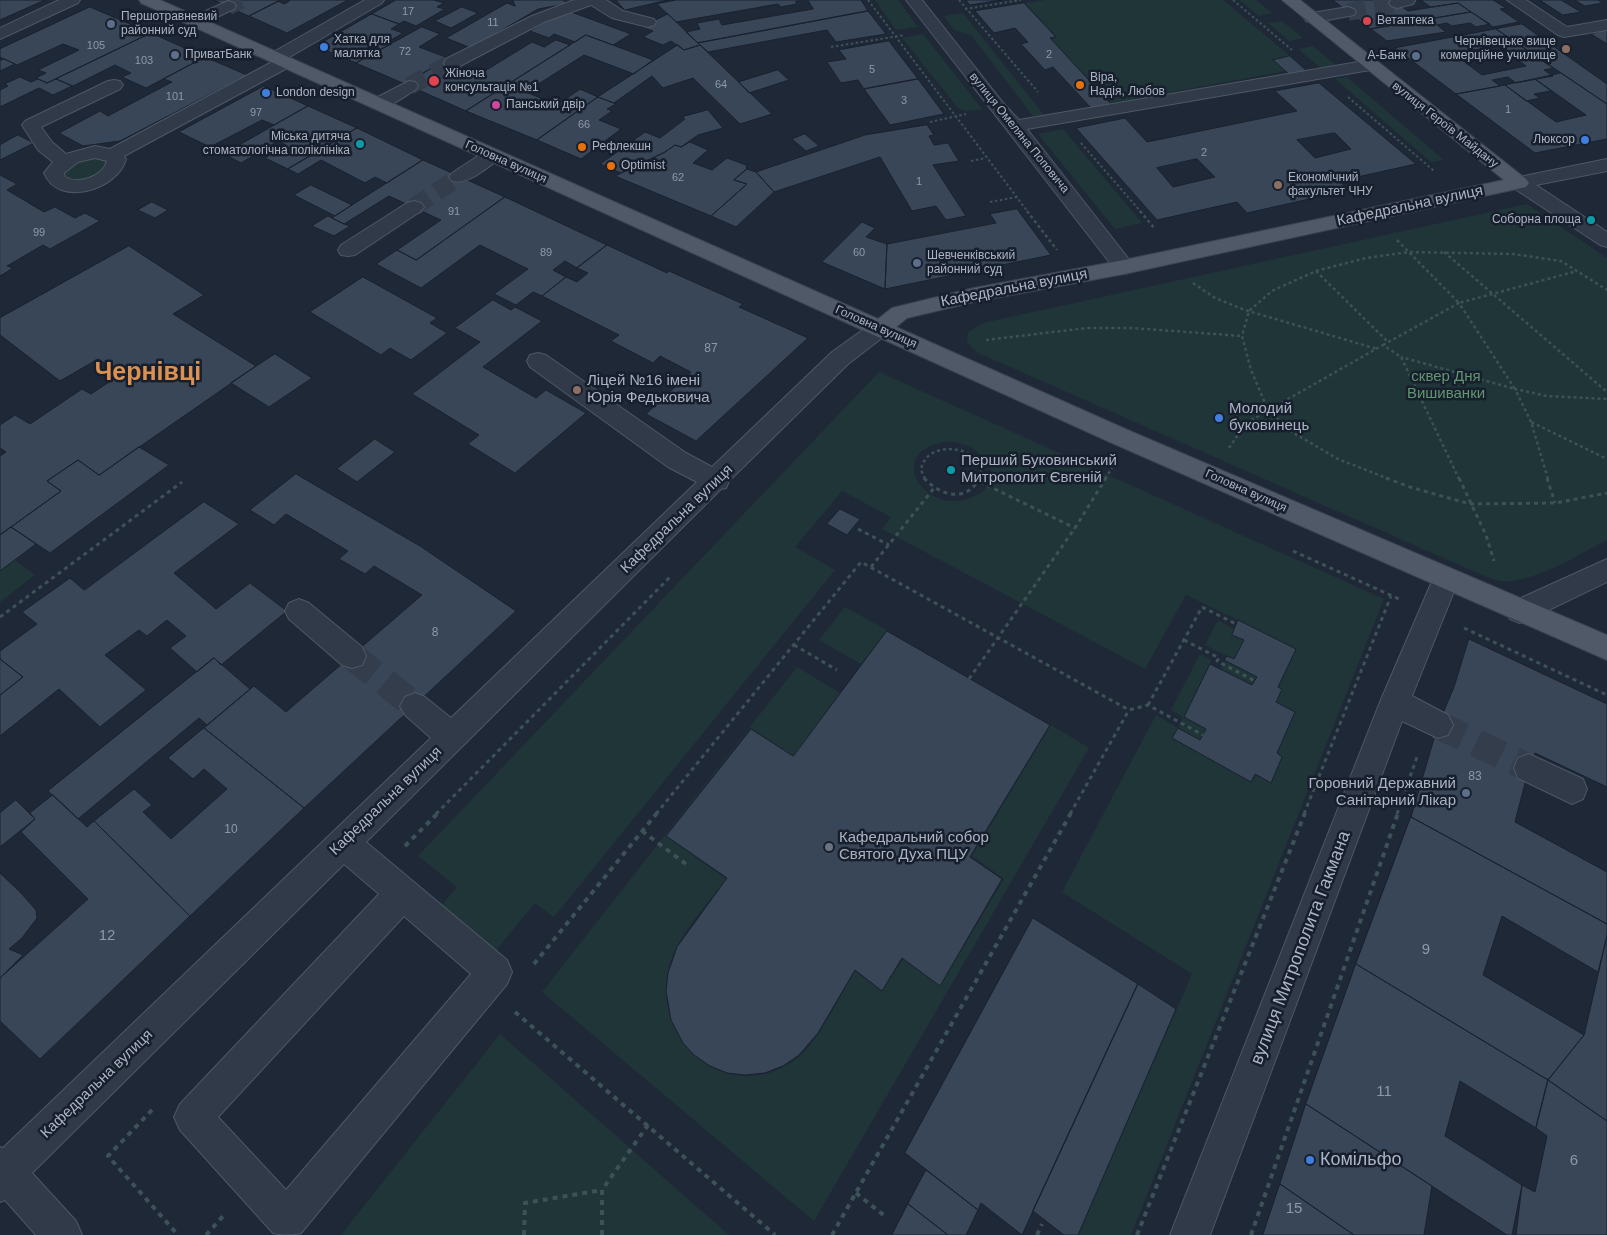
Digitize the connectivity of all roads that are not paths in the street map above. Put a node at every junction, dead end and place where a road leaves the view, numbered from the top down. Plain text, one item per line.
1 (72, 0) edge
2 (147, 0) edge
3 (376, 0) edge
4 (589, 0) edge
5 (595, 0) edge
6 (914, 0) edge
7 (1290, 0) edge
8 (1515, 0) edge
9 (228, 6) tunnel mouth
10 (1348, 12) tunnel mouth
11 (1312, 18) junction
12 (194, 22) junction
13 (648, 22) dead end
14 (1607, 25) edge
15 (0, 34) edge
16 (280, 60) junction
17 (452, 63) tunnel mouth
18 (1370, 65) junction
19 (114, 85) dead end
20 (409, 86) tunnel mouth
21 (378, 104) junction
22 (1015, 126) junction
23 (112, 155) junction
24 (492, 156) junction
25 (65, 162) junction
26 (1607, 165) edge
27 (459, 177) tunnel mouth
28 (1519, 183) junction
29 (414, 207) tunnel mouth
30 (1607, 241) edge
31 (348, 250) dead end
32 (1124, 267) junction
33 (879, 329) junction
34 (538, 361) dead end
35 (717, 481) junction
36 (1607, 570) edge
37 (1446, 579) junction
38 (299, 611) dead end
39 (1520, 611) junction
40 (1607, 648) edge
41 (352, 656) tunnel mouth
42 (1395, 702) junction
43 (415, 706) tunnel mouth
44 (1434, 723) tunnel mouth
45 (451, 737) junction
46 (1529, 768) tunnel mouth
47 (1572, 789) dead end
48 (343, 843) junction
49 (391, 883) junction
50 (2, 1174) edge
51 (62, 1235) edge
52 (1190, 1235) edge

1 - 15 street
2 - 12 main road, Головна вулиця
3 - 16 street
4 - 17 street
5 - 13 street
6 - 22 street, вулиця Омеляна Поповича
7 - 11 main road, вулиця Героїв Майдану
8 - 14 street
9 - 12 street
10 - 11 street
11 - 18 main road, вулиця Героїв Майдану
12 - 16 main road, Головна вулиця
16 - 21 main road, Головна вулиця
16 - 23 street
18 - 22 street
18 - 28 main road, вулиця Героїв Майдану
19 - 25 street
20 - 21 street
21 - 24 main road, Головна вулиця
22 - 32 street, вулиця Омеляна Поповича
23 - 25 street
23 - 25 street
24 - 27 street
24 - 33 main road, Головна вулиця
26 - 28 street
28 - 30 street, вулиця Героїв Майдану
28 - 32 main road, Кафедральна вулиця
29 - 31 street
32 - 33 main road, Кафедральна вулиця
33 - 35 street, Кафедральна вулиця
33 - 37 main road, Головна вулиця
34 - 35 street
35 - 45 street, Кафедральна вулиця
36 - 39 street
37 - 39 main road, Головна вулиця
37 - 42 street, вулиця Митрополита Гакмана
38 - 41 street
39 - 40 main road, Головна вулиця
42 - 44 street
42 - 52 street, вулиця Митрополита Гакмана
43 - 45 street
45 - 48 street, Кафедральна вулиця
46 - 47 street
48 - 49 street
48 - 50 street, Кафедральна вулиця
49 - 49 street
50 - 51 street

